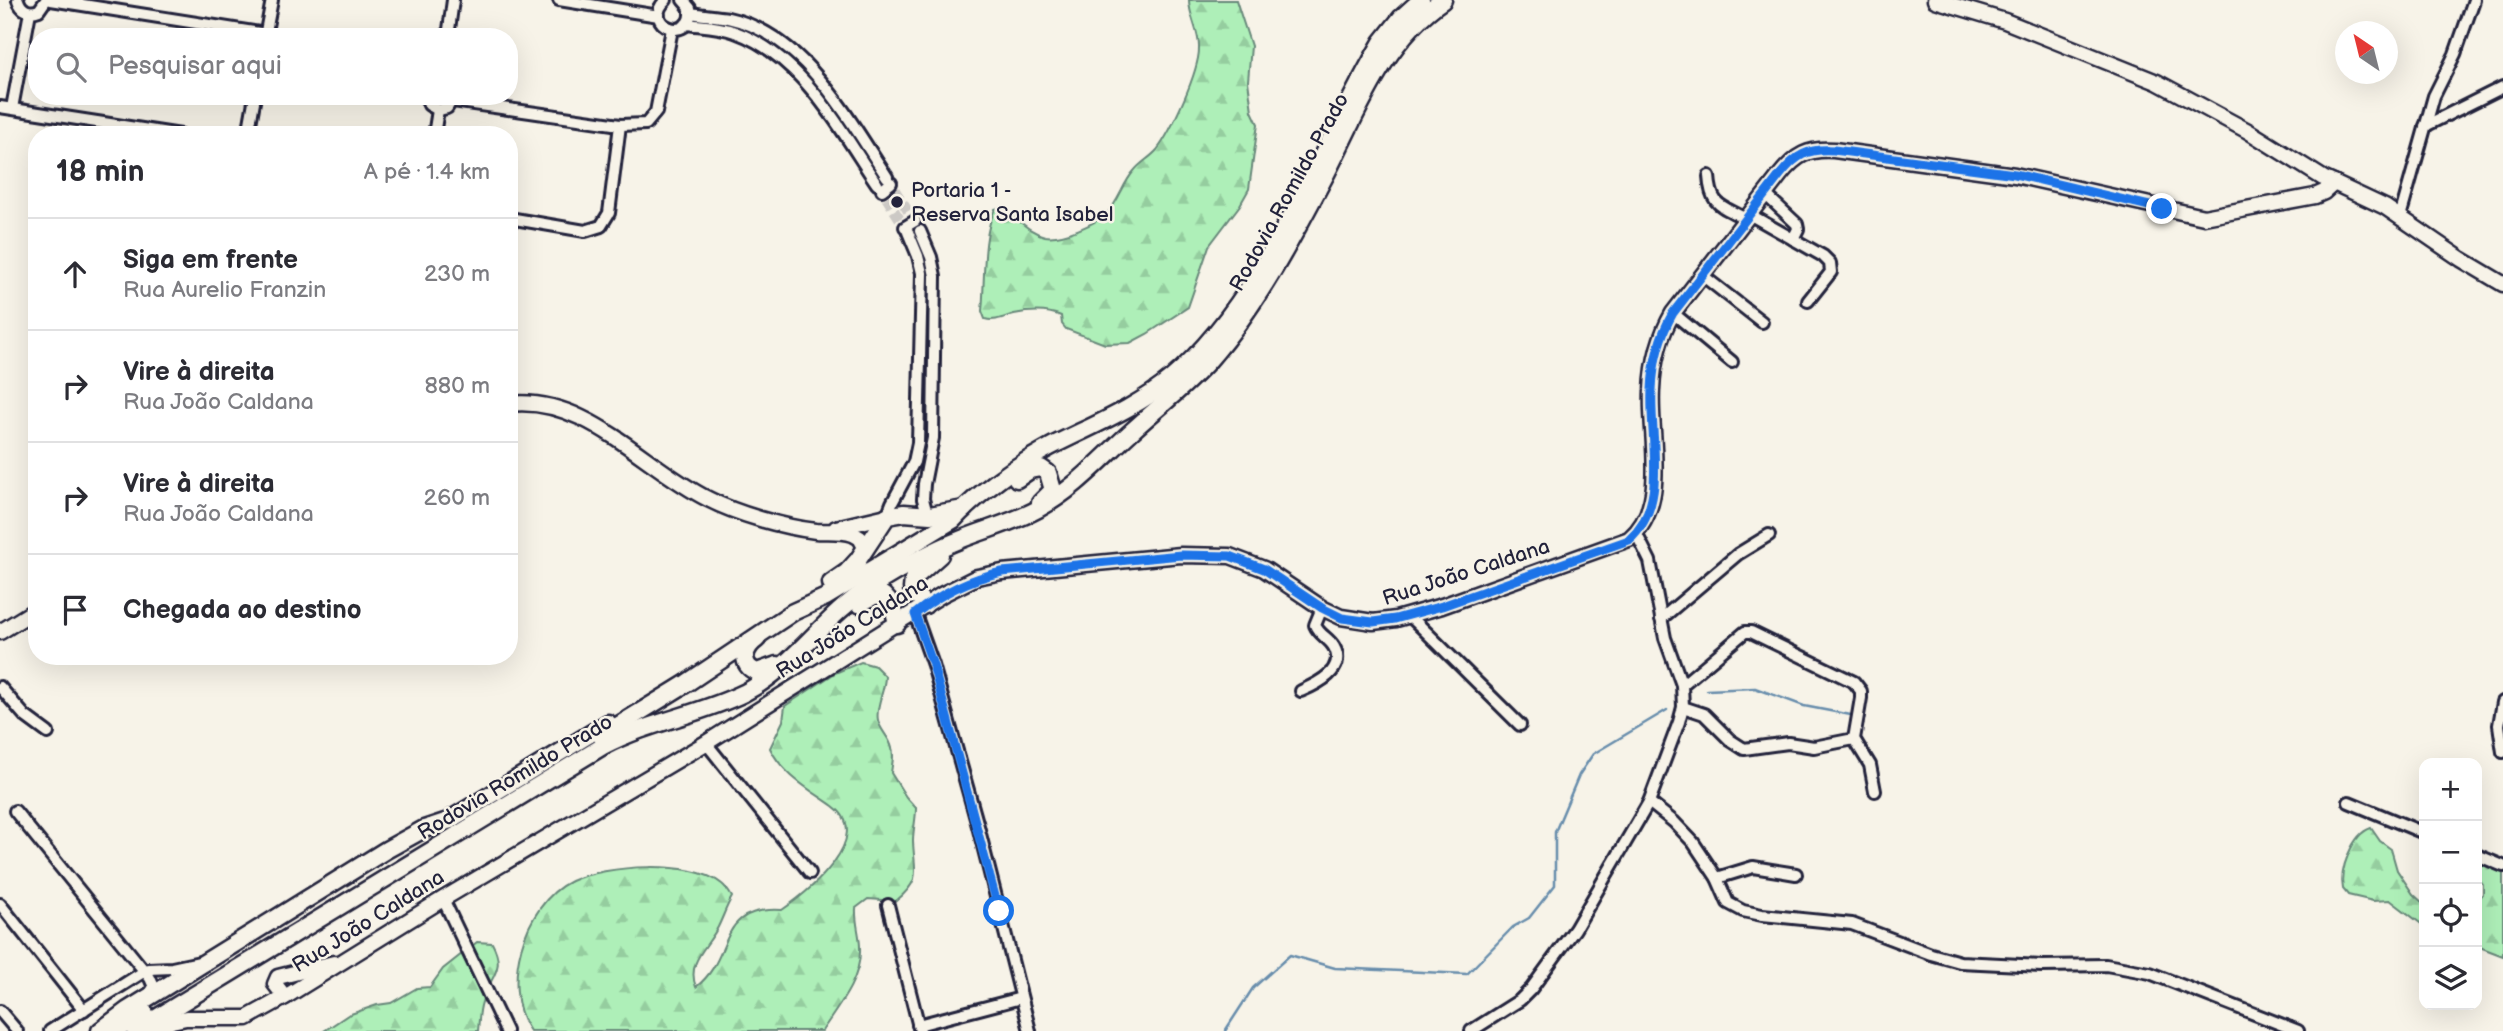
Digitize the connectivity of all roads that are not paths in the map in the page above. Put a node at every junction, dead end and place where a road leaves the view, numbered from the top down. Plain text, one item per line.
1 (18, 0) edge
2 (48, 0) edge
3 (272, 0) edge
4 (453, 0) edge
5 (559, 0) edge
6 (666, 0) edge
7 (683, 0) edge
8 (1421, 0) edge
9 (1443, 0) edge
10 (1935, 0) edge
11 (2474, 0) edge
12 (30, 12) junction
13 (659, 16) junction
14 (688, 19) junction
15 (218, 28) edge
16 (267, 28) edge
17 (448, 28) edge
18 (673, 29) junction
19 (2503, 87) edge
20 (254, 105) edge
21 (429, 105) edge
22 (449, 105) edge
23 (497, 105) edge
24 (6, 108) edge
25 (438, 110) junction
26 (620, 125) junction
27 (123, 126) edge
28 (250, 126) edge
29 (435, 126) edge
30 (2425, 126) junction
31 (1709, 176) dead end
32 (2328, 180) junction
33 (884, 183) tunnel mouth
34 (1765, 194) junction
35 (1747, 217) junction
36 (2400, 217) junction
37 (518, 220) edge
38 (1793, 239) junction
39 (1702, 275) junction
40 (2503, 284) edge
41 (1808, 301) dead end
42 (1673, 313) junction
43 (1762, 322) dead end
44 (1732, 362) dead end
45 (518, 404) edge
46 (963, 509) junction
47 (930, 515) junction
48 (887, 516) junction
49 (1016, 519) junction
50 (829, 531) junction
51 (1636, 533) junction
52 (1769, 535) dead end
53 (866, 549) junction
54 (796, 607) junction
55 (1322, 608) junction
56 (920, 609) junction
57 (836, 614) junction
58 (28, 615) edge
59 (1410, 616) junction
60 (1661, 619) junction
61 (897, 624) junction
62 (0, 632) edge
63 (1682, 685) junction
64 (0, 687) edge
65 (1301, 691) dead end
66 (2503, 702) edge
67 (1683, 707) junction
68 (1520, 725) dead end
69 (48, 733) dead end
70 (1854, 739) junction
71 (706, 743) junction
72 (2503, 752) edge
73 (1875, 791) dead end
74 (1649, 802) junction
75 (2349, 802) dead end
76 (15, 811) dead end
77 (2419, 831) edge
78 (2482, 857) edge
79 (2503, 866) edge
80 (810, 873) dead end
81 (1796, 874) dead end
82 (1717, 878) junction
83 (443, 899) junction
84 (0, 904) edge
85 (888, 905) dead end
86 (209, 960) junction
87 (347, 960) junction
88 (144, 972) junction
89 (285, 997) junction
90 (1021, 998) junction
91 (145, 999) junction
92 (84, 1010) junction
93 (0, 1011) edge
94 (919, 1028) edge
95 (17, 1031) edge
96 (50, 1031) edge
97 (100, 1031) edge
98 (115, 1031) edge
99 (135, 1031) edge
100 (154, 1031) edge
101 (506, 1031) edge
102 (1030, 1031) edge
103 (1471, 1031) edge
104 (2298, 1031) edge

1 - 12 street
2 - 12 street
2 - 15 street
3 - 16 street
4 - 17 street
5 - 13 street
6 - 13 street
7 - 14 street
8 - 46 main road, Rodovia Romildo Prado
9 - 49 main road, Rodovia Romildo Prado
10 - 32 street
11 - 30 street
12 - 24 street
13 - 18 street
14 - 18 street
14 - 33 street
18 - 26 street
19 - 30 street
20 - 28 street
21 - 25 street
22 - 25 street
23 - 26 street
24 - 27 street
25 - 29 street
26 - 37 street
30 - 36 street
31 - 35 street
32 - 34 street
32 - 36 street
34 - 35 street
34 - 38 street
35 - 38 street
35 - 39 street
36 - 40 street
38 - 41 street
39 - 42 street
39 - 43 street
42 - 44 street
42 - 51 street
45 - 50 street
46 - 47 main road
46 - 49 main road
46 - 54 main road, Rodovia Romildo Prado
47 - 48 main road
47 - 48 street
48 - 50 street
48 - 53 main road
49 - 56 main road
49 - 57 main road, Rodovia Romildo Prado
50 - 53 street
51 - 59 street, Rua João Caldana
51 - 60 street
52 - 60 street
53 - 54 main road
54 - 57 main road
54 - 86 main road
54 - 98 main road, Rodovia Romildo Prado
55 - 56 street, Rua João Caldana
55 - 59 street, Rua João Caldana
55 - 65 street
56 - 61 street, Rua João Caldana
56 - 90 street
57 - 61 main road
57 - 99 main road, Rodovia Romildo Prado
58 - 62 street
59 - 68 street
60 - 63 street
61 - 71 street, Rua João Caldana
63 - 67 street
63 - 70 street
64 - 69 street
66 - 72 street
67 - 70 street
67 - 74 street
70 - 73 street
71 - 80 street
71 - 83 street, Rua João Caldana
74 - 82 street
74 - 103 street
75 - 77 street
76 - 88 street
78 - 79 street
81 - 82 street
82 - 104 street
83 - 87 street, Rua João Caldana
83 - 101 street
84 - 92 street
85 - 94 street
86 - 88 street
86 - 91 main road
87 - 89 street, Rua João Caldana
87 - 89 street
88 - 91 street
88 - 92 street
89 - 100 street, Rua João Caldana
90 - 94 street
90 - 102 street
91 - 97 main road
92 - 96 street
93 - 95 street

